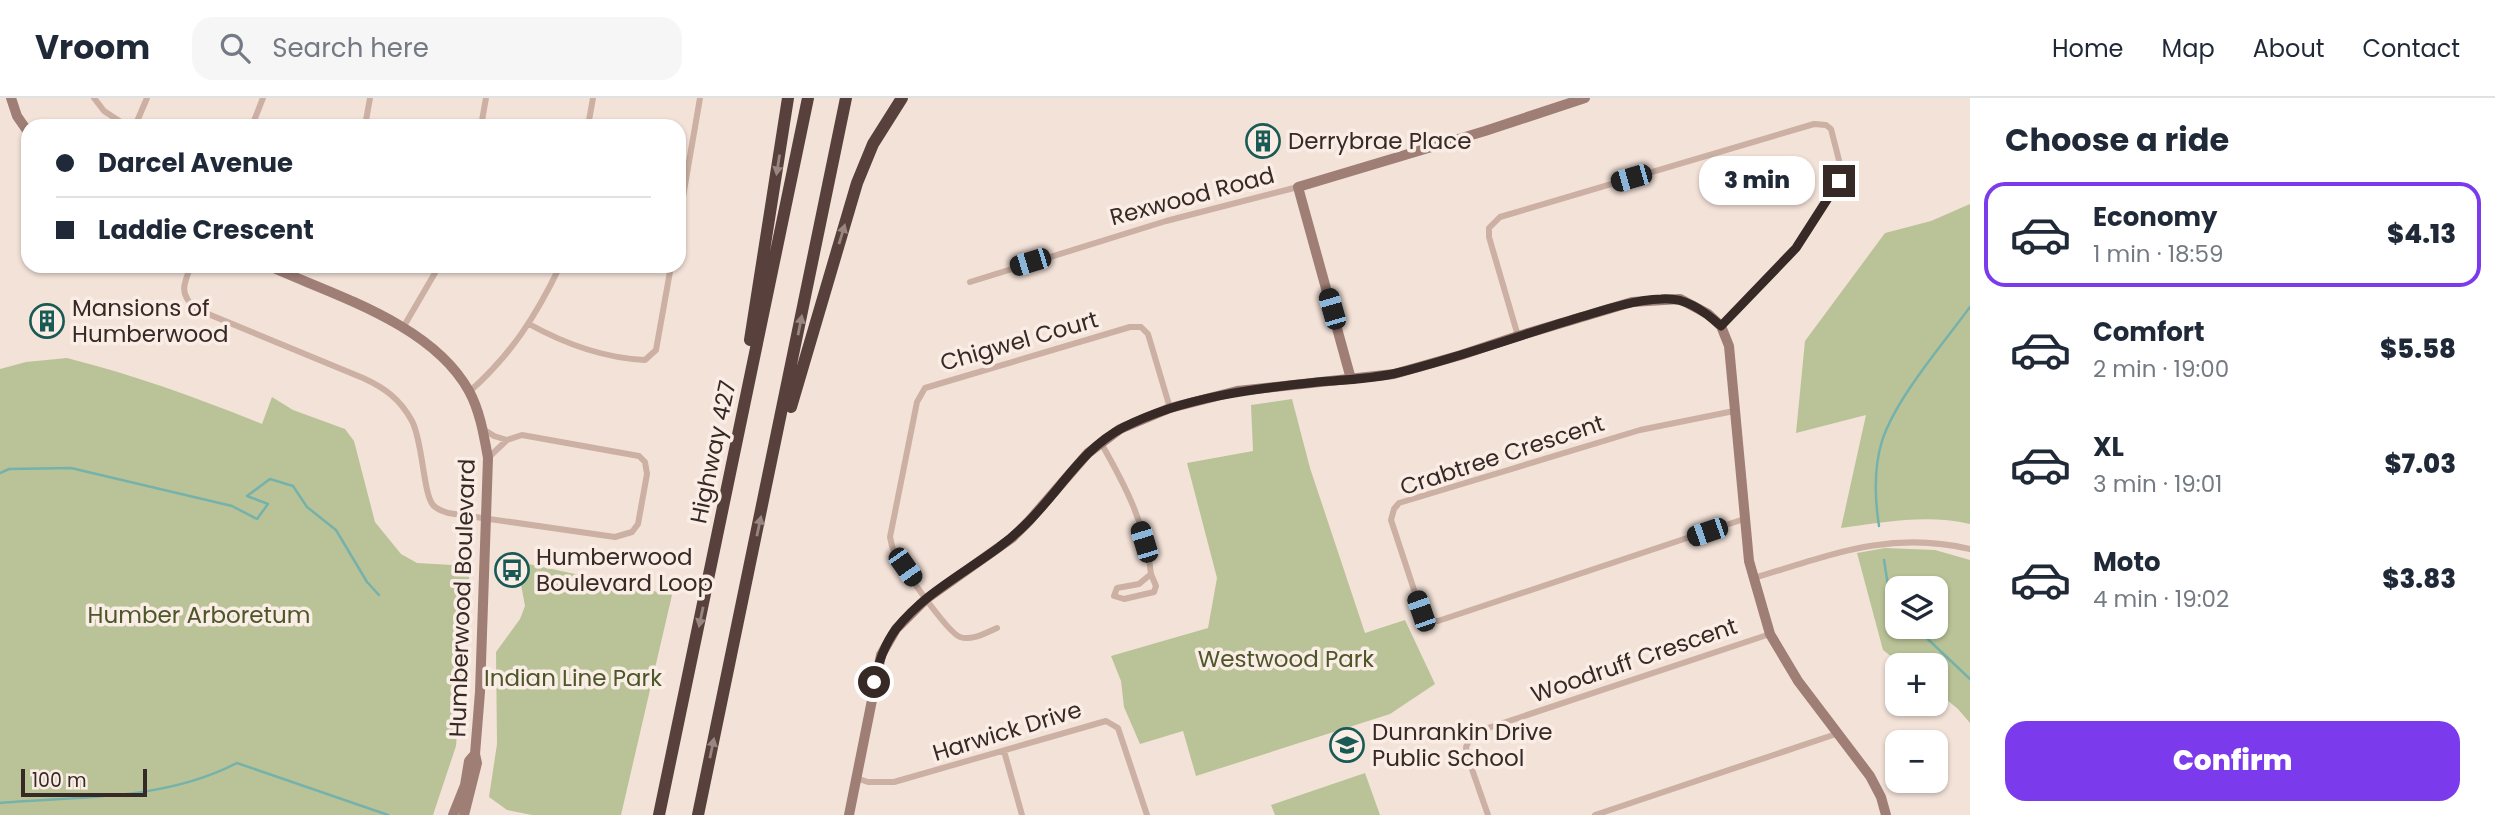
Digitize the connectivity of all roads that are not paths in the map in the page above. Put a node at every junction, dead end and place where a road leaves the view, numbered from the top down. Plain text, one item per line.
1 (11, 98) edge
2 (94, 98) edge
3 (147, 98) edge
4 (263, 98) edge
5 (370, 98) edge
6 (486, 98) edge
7 (593, 98) edge
8 (701, 98) edge
9 (788, 98) edge
10 (808, 98) edge
11 (846, 98) edge
12 (902, 98) edge
13 (1585, 98) edge
14 (116, 119) edge
15 (138, 119) edge
16 (254, 119) edge
17 (366, 119) edge
18 (482, 119) edge
19 (590, 119) edge
20 (21, 122) edge
21 (686, 181) edge
22 (1298, 187) junction
23 (188, 273) edge
24 (285, 273) edge
25 (435, 273) edge
26 (557, 273) edge
27 (670, 273) edge
28 (970, 282) dead end
29 (529, 324) junction
30 (404, 326) junction
31 (1721, 326) junction
32 (1518, 335) junction
33 (1351, 379) junction
34 (469, 391) junction
35 (744, 406) junction
36 (1170, 408) junction
37 (1734, 411) junction
38 (483, 429) junction
39 (507, 440) junction
40 (1101, 443) junction
41 (488, 458) junction
42 (767, 488) junction
43 (486, 517) junction
44 (1744, 519) junction
45 (1970, 549) edge
46 (1151, 574) junction
47 (1754, 578) junction
48 (926, 599) junction
49 (996, 628) dead end
50 (1770, 634) junction
51 (1839, 733) junction
52 (1004, 751) junction
53 (475, 754) junction
54 (856, 778) junction
55 (454, 815) edge
56 (464, 815) edge
57 (659, 815) edge
58 (698, 815) edge
59 (849, 815) edge
60 (1022, 815) edge
61 (1147, 815) edge
62 (1488, 815) edge
63 (1595, 815) edge
64 (1886, 815) edge

1 - 20 street
2 - 14 street
3 - 15 street
4 - 16 street
5 - 17 street
6 - 18 street
7 - 19 street
8 - 21 street
9 -> 35 highway
10 - 35 highway, Highway 427
42 -> 11 highway
42 -> 12 highway
13 - 22 street, Rexwood Road
22 - 28 street, Rexwood Road
22 - 33 street
23 - 43 street
24 - 30 street, Humberwood Boulevard
25 - 30 street
26 - 29 street
27 - 29 street
29 - 34 street
30 - 34 street, Humberwood Boulevard
31 - 32 street
31 - 32 street
31 - 37 street
32 - 33 street
33 - 36 street
34 - 38 street, Humberwood Boulevard
35 -> 57 highway, Highway 427
36 - 40 street
36 - 48 street, Chigwel Court
37 - 44 street
37 - 44 street, Crabtree Crescent
38 - 39 street
38 - 41 street, Humberwood Boulevard
39 - 41 street
39 - 43 street
40 - 46 street
40 - 48 street
41 - 43 street, Humberwood Boulevard
58 -> 42 highway
43 - 53 street, Humberwood Boulevard
44 - 47 street
45 - 47 street
46 - 46 street
47 - 50 street
48 - 49 street, Chigwel Court
48 - 54 street
50 - 51 street
50 - 62 street, Woodruff Crescent
51 - 63 street
51 - 64 street
52 - 54 street, Harwick Drive
52 - 60 street
52 - 61 street, Harwick Drive
53 - 55 street, Humberwood Boulevard
53 - 56 street, Humberwood Boulevard
54 - 59 street

